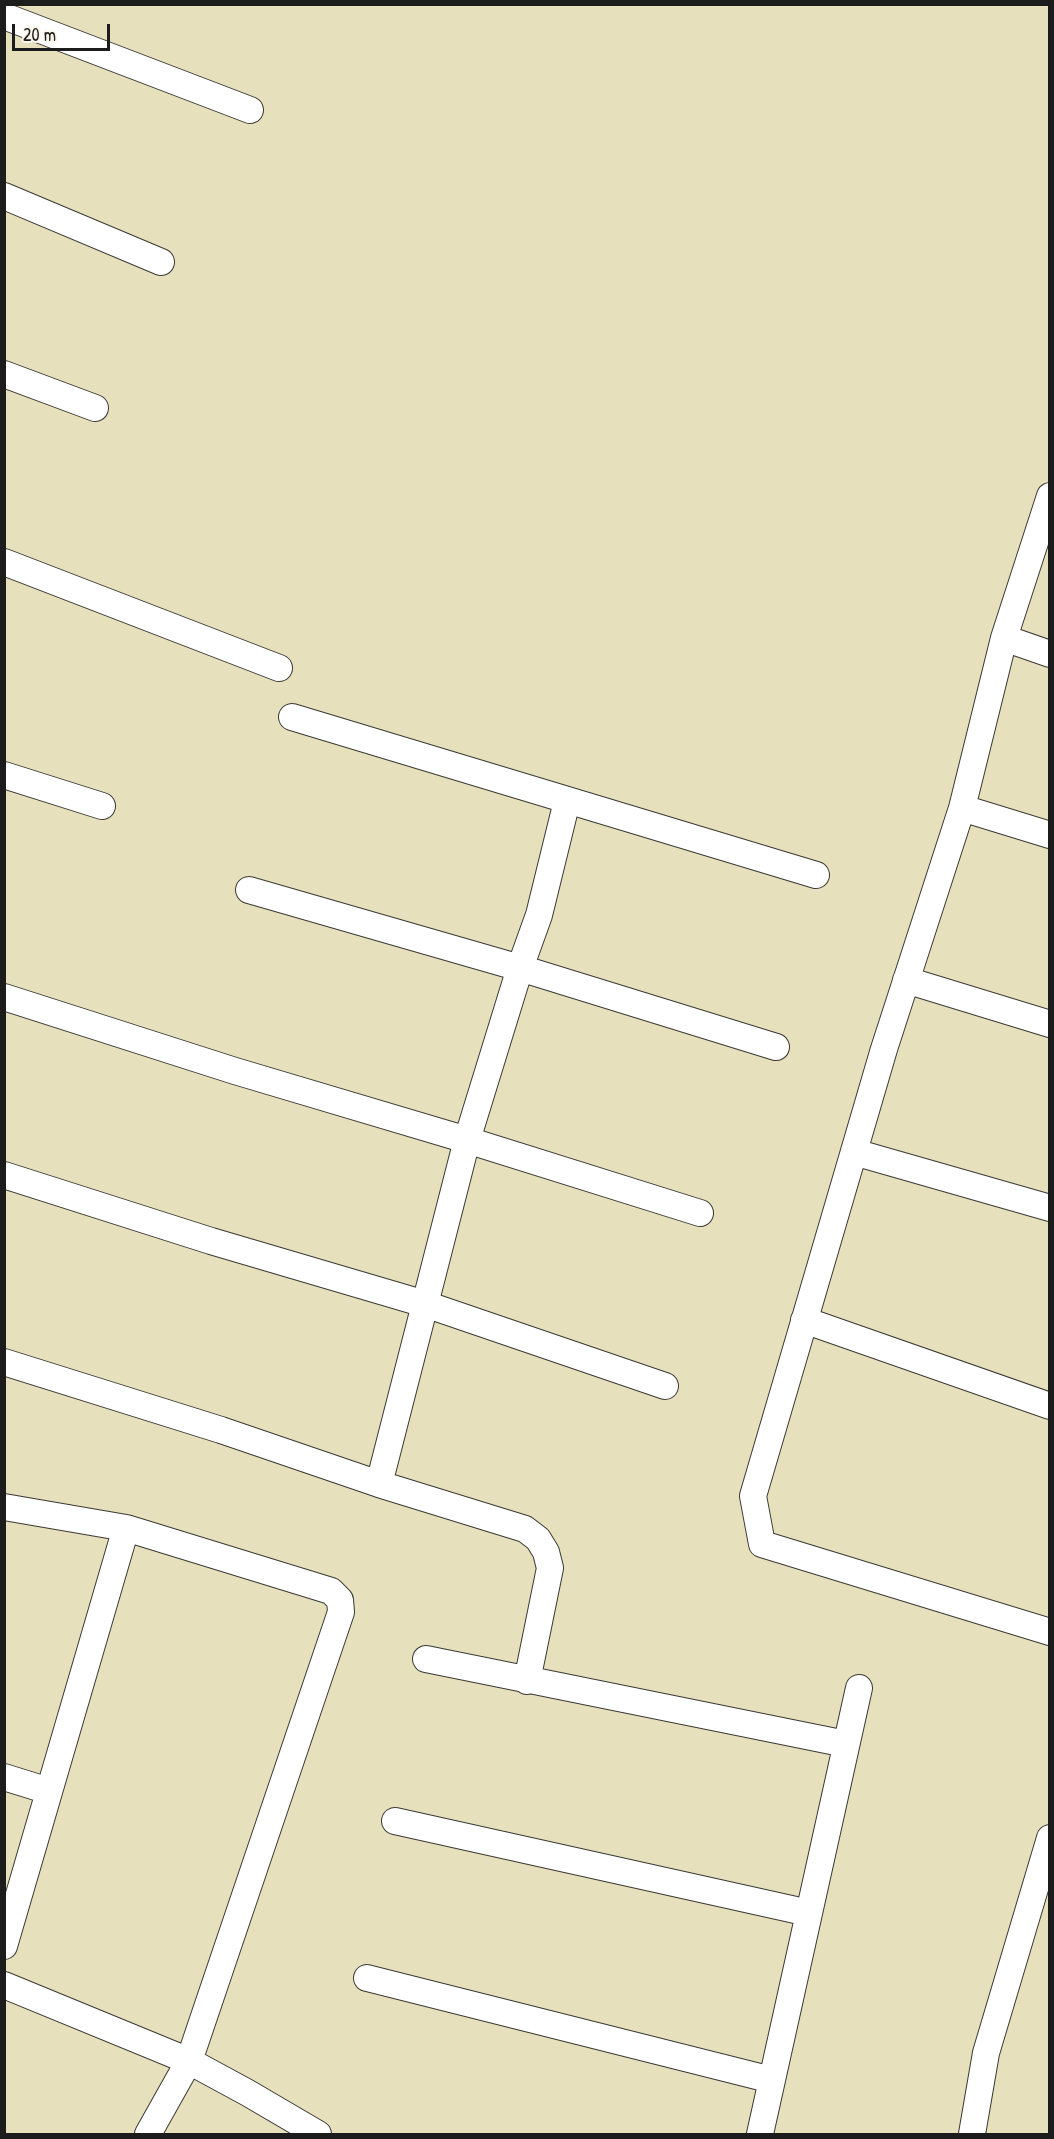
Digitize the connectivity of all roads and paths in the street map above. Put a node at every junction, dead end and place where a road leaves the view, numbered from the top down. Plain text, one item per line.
1 (4, 16) edge
2 (249, 110) dead end
3 (4, 196) edge
4 (161, 262) dead end
5 (4, 374) edge
6 (95, 408) dead end
7 (1050, 496) edge
8 (4, 562) edge
9 (1004, 638) junction
10 (1050, 654) edge
11 (279, 668) dead end
12 (292, 717) dead end
13 (4, 775) edge
14 (567, 801) junction
15 (102, 806) dead end
16 (962, 807) junction
17 (1050, 835) edge
18 (816, 875) dead end
19 (249, 890) dead end
20 (520, 968) junction
21 (906, 980) junction
22 (4, 997) edge
23 (1050, 1023) edge
24 (776, 1047) dead end
25 (467, 1140) junction
26 (854, 1152) junction
27 (4, 1175) edge
28 (1050, 1208) edge
29 (700, 1213) dead end
30 (425, 1304) junction
31 (804, 1320) junction
32 (4, 1362) edge
33 (665, 1386) dead end
34 (1050, 1406) edge
35 (379, 1484) junction
36 (4, 1507) edge
37 (126, 1528) junction
38 (1050, 1632) edge
39 (426, 1659) dead end
40 (527, 1681) junction
41 (858, 1688) dead end
42 (846, 1744) junction
43 (4, 1777) edge
44 (49, 1791) junction
45 (395, 1821) dead end
46 (1050, 1838) edge
47 (809, 1912) junction
48 (4, 1946) edge
49 (367, 1978) dead end
50 (4, 1985) edge
51 (189, 2061) junction
52 (772, 2080) junction
53 (148, 2134) edge
54 (318, 2134) edge
55 (760, 2134) edge
56 (972, 2134) edge

1 - 2 street
3 - 4 street
5 - 6 street
7 - 9 street
8 - 11 street
9 - 10 street
9 - 16 street
12 - 14 street
13 - 15 street
14 - 18 street
14 - 20 street
16 - 17 street
16 - 21 street
19 - 20 street
20 - 24 street
20 - 25 street
21 - 23 street
21 - 26 street
22 - 25 street
25 - 29 street
25 - 30 street
26 - 28 street
26 - 31 street
27 - 30 street
30 - 33 street
30 - 35 street
31 - 34 street
31 - 38 street
32 - 35 street
35 - 40 street
36 - 37 street
37 - 44 street
37 - 51 street
39 - 40 street
40 - 42 street
41 - 42 street
42 - 47 street
43 - 44 street
44 - 48 street
45 - 47 street
46 - 56 street
47 - 52 street
49 - 52 street
50 - 51 street
51 - 53 street
51 - 54 street
52 - 55 street

